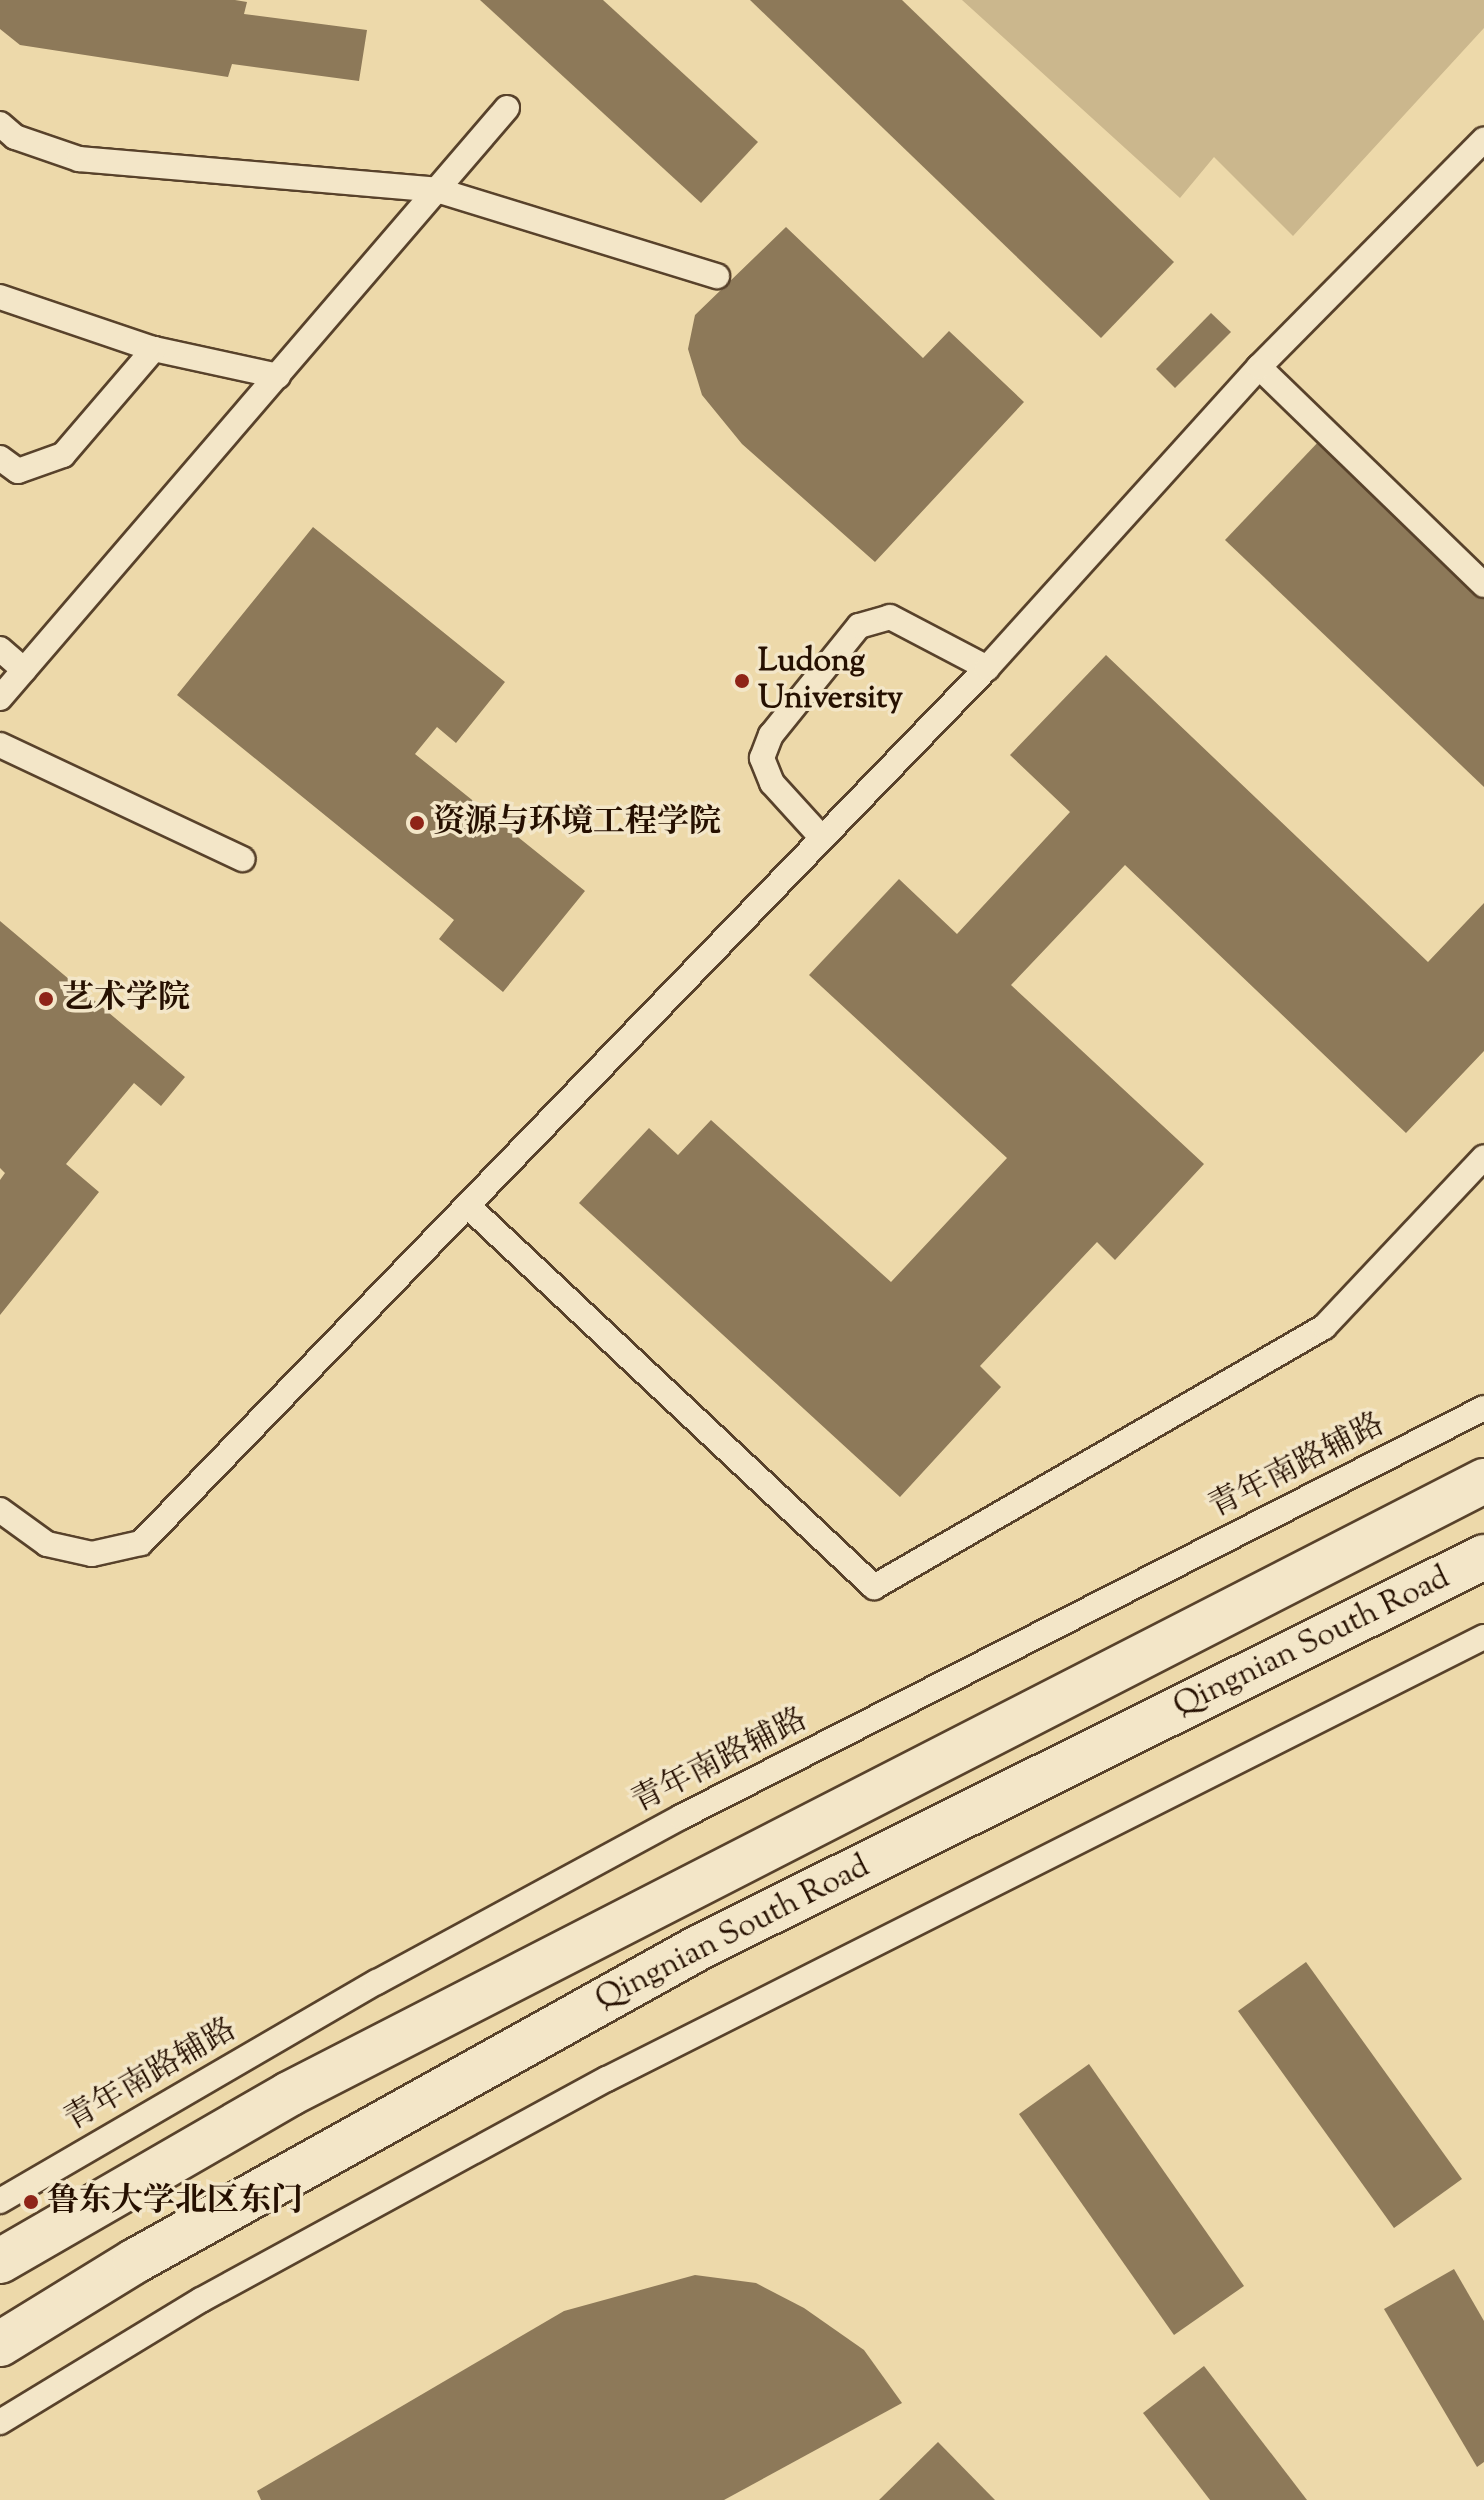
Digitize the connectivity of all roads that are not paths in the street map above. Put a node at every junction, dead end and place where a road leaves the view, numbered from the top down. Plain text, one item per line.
1 (507, 108) dead end
2 (0, 124) edge
3 (1484, 140) edge
4 (437, 190) junction
5 (717, 276) dead end
6 (0, 297) edge
7 (154, 349) junction
8 (1259, 367) junction
9 (278, 376) junction
10 (0, 458) edge
11 (1484, 585) edge
12 (0, 649) edge
13 (987, 668) junction
14 (24, 670) junction
15 (0, 698) edge
16 (0, 745) edge
17 (822, 838) junction
18 (242, 859) dead end
19 (1484, 1157) edge
20 (468, 1206) junction
21 (1484, 1408) edge
22 (1484, 1481) edge
23 (0, 1510) edge
24 (1484, 1557) edge
25 (1484, 1637) edge
26 (0, 2201) edge
27 (0, 2261) edge
28 (0, 2344) edge
29 (0, 2422) edge

1 - 4 lane
2 - 4 lane
3 - 8 lane
4 - 5 lane
4 - 9 lane
6 - 7 lane
7 - 9 lane
7 - 10 lane
8 - 11 lane
8 - 13 lane
9 - 14 lane
12 - 14 lane
13 - 17 lane
13 - 17 lane
14 - 15 lane
16 - 18 lane
17 - 20 lane
19 - 20 lane
20 - 23 lane
21 - 26 lane, 青年南路辅路
22 - 27 main road, Qingnian South Road
24 - 28 main road, Qingnian South Road
25 - 29 lane

